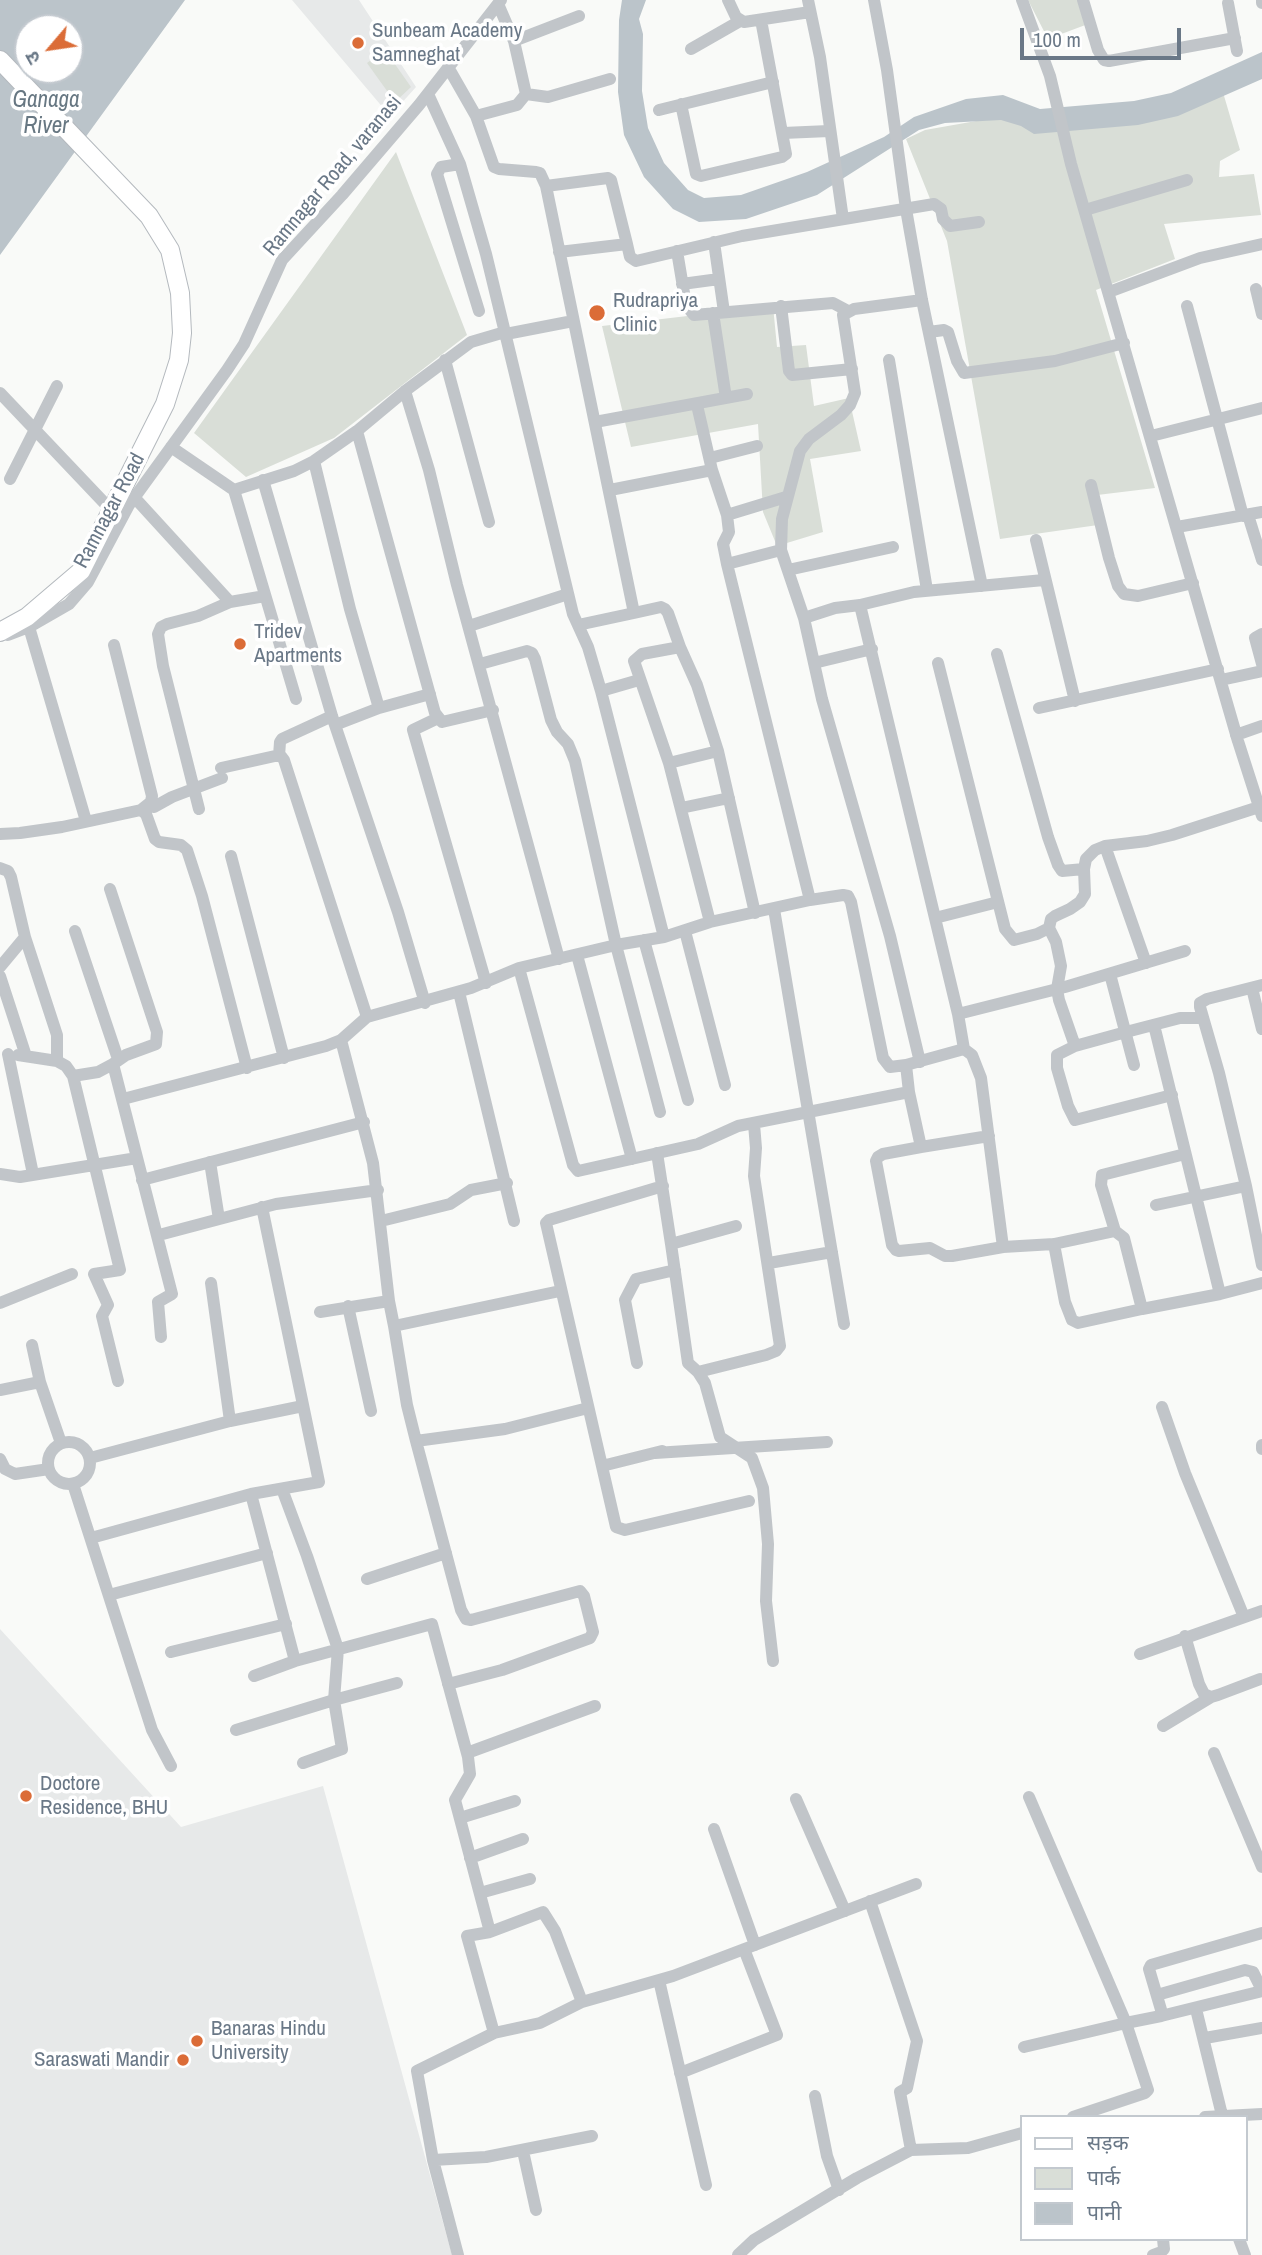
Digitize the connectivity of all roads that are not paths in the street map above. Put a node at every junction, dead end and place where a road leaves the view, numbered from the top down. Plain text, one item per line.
1 (728, 0) edge
2 (874, 0) edge
3 (1022, 0) edge
4 (1083, 0) edge
5 (1242, 0) edge
6 (1228, 1) edge
7 (500, 2) edge
8 (809, 6) edge
9 (579, 16) dead end
10 (761, 20) junction
11 (740, 21) junction
12 (514, 41) junction
13 (691, 49) dead end
14 (0, 60) edge
15 (448, 67) junction
16 (610, 79) dead end
17 (773, 82) junction
18 (428, 94) junction
19 (526, 94) junction
20 (681, 104) junction
21 (659, 110) dead end
22 (476, 116) junction
23 (829, 131) junction
24 (783, 133) junction
25 (460, 164) junction
26 (1187, 180) dead end
27 (546, 186) junction
28 (906, 209) junction
29 (1085, 210) junction
30 (843, 219) junction
31 (979, 222) dead end
32 (482, 240) junction
33 (714, 242) junction
34 (626, 244) junction
35 (1262, 244) edge
36 (458, 246) junction
37 (559, 251) junction
38 (677, 251) junction
39 (719, 279) junction
40 (682, 284) junction
41 (1256, 289) dead end
42 (1109, 292) junction
43 (922, 300) junction
44 (781, 306) junction
45 (1187, 306) dead end
46 (479, 311) dead end
47 (848, 311) junction
48 (719, 313) junction
49 (1262, 314) edge
50 (573, 321) junction
51 (929, 332) junction
52 (505, 333) junction
53 (1124, 343) junction
54 (446, 360) junction
55 (889, 360) dead end
56 (852, 369) junction
57 (57, 386) dead end
58 (405, 391) junction
59 (0, 393) edge
60 (747, 394) dead end
61 (726, 398) junction
62 (697, 405) junction
63 (1262, 408) edge
64 (1217, 421) junction
65 (595, 422) junction
66 (35, 429) junction
67 (357, 431) junction
68 (1151, 436) junction
69 (757, 446) dead end
70 (171, 447) junction
71 (314, 461) junction
72 (711, 464) junction
73 (10, 479) dead end
74 (263, 480) junction
75 (1091, 485) dead end
76 (234, 490) junction
77 (610, 490) junction
78 (134, 497) junction
79 (786, 498) junction
80 (112, 511) junction
81 (1262, 512) edge
82 (727, 514) junction
83 (1245, 515) junction
84 (489, 522) dead end
85 (1177, 527) junction
86 (1036, 540) dead end
87 (892, 547) dead end
88 (780, 550) junction
89 (1262, 560) edge
90 (727, 564) junction
91 (788, 570) junction
92 (1044, 580) junction
93 (1193, 583) junction
94 (982, 586) junction
95 (927, 590) junction
96 (568, 594) junction
97 (265, 596) junction
98 (230, 602) junction
99 (860, 605) junction
100 (634, 613) junction
101 (803, 618) junction
102 (578, 625) junction
103 (469, 626) junction
104 (29, 627) junction
105 (0, 634) edge
106 (1262, 634) edge
107 (114, 645) dead end
108 (680, 647) junction
109 (872, 649) junction
110 (997, 654) dead end
111 (814, 663) junction
112 (938, 663) dead end
113 (480, 664) junction
114 (1262, 664) edge
115 (1262, 671) edge
116 (1220, 674) junction
117 (639, 680) junction
118 (601, 691) junction
119 (430, 694) junction
120 (296, 699) dead end
121 (1075, 701) junction
122 (379, 708) junction
123 (1039, 708) dead end
124 (493, 709) junction
125 (438, 719) junction
126 (333, 721) junction
127 (1262, 726) edge
128 (1236, 735) junction
129 (718, 751) junction
130 (279, 756) junction
131 (669, 763) junction
132 (194, 788) junction
133 (729, 798) junction
134 (154, 807) dead end
135 (681, 808) junction
136 (199, 809) dead end
137 (141, 810) junction
138 (1260, 812) edge
139 (86, 821) junction
140 (0, 834) edge
141 (1105, 846) junction
142 (231, 856) dead end
143 (0, 868) edge
144 (1084, 869) junction
145 (110, 889) dead end
146 (810, 900) junction
147 (998, 902) junction
148 (774, 909) junction
149 (755, 913) junction
150 (935, 918) junction
151 (710, 922) junction
152 (1049, 928) junction
153 (75, 931) dead end
154 (685, 931) junction
155 (25, 937) junction
156 (664, 937) junction
157 (644, 940) junction
158 (616, 945) junction
159 (1185, 951) dead end
160 (578, 955) junction
161 (559, 959) junction
162 (1146, 963) junction
163 (0, 967) edge
164 (519, 968) junction
165 (1110, 974) junction
166 (0, 976) edge
167 (486, 983) junction
168 (1257, 987) edge
169 (1057, 989) junction
170 (459, 992) junction
171 (425, 1003) junction
172 (958, 1014) junction
173 (367, 1017) junction
174 (1202, 1018) junction
175 (1154, 1025) junction
176 (1262, 1029) edge
177 (1126, 1032) junction
178 (341, 1040) junction
179 (1075, 1046) junction
180 (964, 1049) junction
181 (4, 1054) edge
182 (26, 1056) junction
183 (284, 1058) junction
184 (57, 1061) junction
185 (115, 1062) junction
186 (920, 1062) junction
187 (906, 1065) junction
188 (1134, 1065) dead end
189 (247, 1068) junction
190 (74, 1076) junction
191 (725, 1085) dead end
192 (909, 1092) junction
193 (1172, 1095) junction
194 (122, 1099) junction
195 (688, 1100) dead end
196 (660, 1112) dead end
197 (808, 1113) junction
198 (364, 1122) junction
199 (754, 1124) junction
200 (989, 1136) junction
201 (921, 1147) junction
202 (657, 1153) junction
203 (1185, 1154) junction
204 (137, 1158) junction
205 (632, 1159) junction
206 (210, 1162) junction
207 (93, 1164) junction
208 (0, 1174) edge
209 (33, 1174) junction
210 (142, 1180) junction
211 (507, 1183) junction
212 (663, 1186) junction
213 (1246, 1186) junction
214 (377, 1190) junction
215 (1195, 1196) junction
216 (1156, 1205) dead end
217 (262, 1207) junction
218 (219, 1219) junction
219 (381, 1221) junction
220 (514, 1221) dead end
221 (736, 1226) dead end
222 (1115, 1231) junction
223 (159, 1235) junction
224 (671, 1244) junction
225 (1054, 1244) junction
226 (1003, 1247) junction
227 (832, 1252) junction
228 (769, 1263) junction
229 (1262, 1265) edge
230 (675, 1270) junction
231 (72, 1273) dead end
232 (211, 1283) dead end
233 (1262, 1283) edge
234 (560, 1291) junction
235 (1220, 1294) junction
236 (389, 1301) junction
237 (0, 1303) edge
238 (348, 1306) junction
239 (1142, 1309) junction
240 (320, 1312) dead end
241 (844, 1324) dead end
242 (394, 1326) junction
243 (161, 1337) dead end
244 (32, 1345) dead end
245 (637, 1363) dead end
246 (698, 1371) junction
247 (118, 1381) dead end
248 (40, 1382) junction
249 (0, 1390) edge
250 (303, 1406) junction
251 (1161, 1407) dead end
252 (588, 1408) junction
253 (371, 1411) dead end
254 (230, 1421) junction
255 (720, 1437) junction
256 (416, 1441) junction
257 (827, 1442) dead end
258 (61, 1443) junction
259 (736, 1448) junction
260 (654, 1453) junction
261 (90, 1458) junction
262 (0, 1459) edge
263 (601, 1466) junction
264 (49, 1469) junction
265 (73, 1484) junction
266 (282, 1489) junction
267 (251, 1494) junction
268 (748, 1502) dead end
269 (91, 1538) junction
270 (267, 1553) junction
271 (446, 1553) junction
272 (367, 1578) dead end
273 (109, 1595) junction
274 (1262, 1611) edge
275 (1244, 1617) junction
276 (286, 1624) junction
277 (1185, 1636) junction
278 (338, 1649) junction
279 (171, 1652) dead end
280 (1140, 1654) dead end
281 (295, 1661) junction
282 (773, 1661) dead end
283 (254, 1676) dead end
284 (1261, 1680) edge
285 (397, 1683) dead end
286 (448, 1684) junction
287 (1212, 1697) junction
288 (334, 1700) junction
289 (594, 1706) dead end
290 (1163, 1726) dead end
291 (236, 1730) dead end
292 (467, 1753) junction
293 (1214, 1754) dead end
294 (303, 1763) dead end
295 (171, 1766) dead end
296 (1028, 1797) dead end
297 (796, 1799) dead end
298 (515, 1801) dead end
299 (460, 1818) junction
300 (714, 1829) dead end
301 (523, 1839) dead end
302 (470, 1858) junction
303 (1262, 1867) edge
304 (530, 1879) dead end
305 (916, 1884) dead end
306 (480, 1893) junction
307 (870, 1901) junction
308 (845, 1911) junction
309 (490, 1932) junction
310 (1262, 1933) edge
311 (749, 1947) junction
312 (659, 1980) junction
313 (1262, 1991) edge
314 (1157, 1995) junction
315 (582, 2002) junction
316 (1196, 2009) junction
317 (1161, 2017) junction
318 (1126, 2023) junction
319 (1262, 2028) edge
320 (494, 2033) junction
321 (1205, 2038) junction
322 (1024, 2046) dead end
323 (680, 2073) junction
324 (815, 2096) dead end
325 (1262, 2114) edge
326 (1079, 2115) edge
327 (1222, 2115) joint
328 (1020, 2134) edge
329 (592, 2136) dead end
330 (911, 2150) junction
331 (523, 2151) junction
332 (433, 2160) junction
333 (706, 2185) dead end
334 (839, 2190) junction
335 (536, 2210) dead end
336 (458, 2255) edge
337 (738, 2255) edge

1 - 11 street
2 - 28 street
3 - 29 street
4 - 6 street
5 - 6 street
7 - 12 street
7 - 15 street, Ramnagar Road, varanasi
8 - 10 street
8 - 23 street
9 - 12 street
10 - 11 street
10 - 17 street
11 - 13 street
12 - 19 street
14 - 80 main road, Ramnagar Road
15 - 18 street, Ramnagar Road, varanasi
15 - 22 street
16 - 19 street
17 - 20 street
17 - 24 street
18 - 25 street
18 - 70 street, Ramnagar Road, varanasi
19 - 22 street
20 - 21 street
20 - 24 street
22 - 27 street
23 - 24 street
23 - 30 street
25 - 32 street
25 - 36 street
26 - 29 street
27 - 34 street
27 - 37 street
28 - 30 street
28 - 31 street
28 - 43 street
29 - 42 street
30 - 33 street
32 - 36 street
32 - 52 street
33 - 38 street
33 - 39 street
34 - 37 street
34 - 38 street
35 - 42 street
36 - 46 street
37 - 50 street
38 - 40 street
39 - 40 street
39 - 48 street
40 - 48 street
41 - 49 street
42 - 53 street
43 - 47 street
43 - 51 street
44 - 47 street
44 - 48 street
44 - 56 street
45 - 64 street
47 - 56 street
48 - 61 street
50 - 52 street
50 - 65 street
51 - 53 street
51 - 94 street
52 - 54 street
52 - 96 street
53 - 68 street
54 - 58 street
54 - 84 street
55 - 95 street
56 - 79 street
57 - 66 street
58 - 67 street
58 - 103 street
59 - 66 street
60 - 61 street
61 - 62 street
62 - 65 street
62 - 72 street
63 - 64 street
64 - 68 street
64 - 83 street
65 - 77 street
66 - 73 street
66 - 80 street
67 - 71 street
67 - 119 street
68 - 85 street
69 - 72 street
70 - 76 street
70 - 78 street, Ramnagar Road, varanasi
71 - 74 street
71 - 122 street
72 - 77 street
72 - 82 street
74 - 76 street
74 - 126 street
75 - 93 street
76 - 97 street
77 - 100 street
78 - 98 street
78 - 104 street, Ramnagar Road, varanasi
79 - 82 street
79 - 88 street
80 - 105 main road, Ramnagar Road
81 - 83 street
82 - 90 street
83 - 85 street
83 - 89 street
85 - 93 street
86 - 92 street
87 - 91 street
88 - 90 street
88 - 91 street
90 - 146 street
91 - 101 street
92 - 94 street
92 - 121 street
93 - 116 street
94 - 95 street
95 - 99 street
96 - 102 street
96 - 103 street
97 - 98 street
97 - 120 street
98 - 132 street
99 - 101 street
99 - 109 street
100 - 102 street
100 - 108 street
101 - 111 street
102 - 118 street
103 - 113 street
104 - 105 street, Ramnagar Road, varanasi
104 - 139 street
106 - 114 street
107 - 137 street
108 - 117 street
108 - 129 street
109 - 111 street
109 - 150 street
110 - 144 street
111 - 186 street
112 - 147 street
113 - 124 street
113 - 158 street
115 - 116 street
116 - 121 street
116 - 128 street
117 - 118 street
117 - 131 street
118 - 156 street
119 - 122 street
119 - 125 street
121 - 123 street
122 - 126 street
124 - 125 street
124 - 161 street
125 - 167 street
126 - 130 street
126 - 171 street
127 - 128 street
128 - 138 street
129 - 131 street
129 - 133 street
130 - 132 street
130 - 173 street
131 - 135 street
132 - 134 street
132 - 136 street
133 - 135 street
133 - 149 street
135 - 151 street
137 - 139 street
137 - 189 street
138 - 141 street
139 - 140 street
141 - 144 street
141 - 162 street
142 - 183 street
143 - 155 street
144 - 152 street
145 - 185 street
146 - 148 street
146 - 187 street
147 - 150 street
147 - 152 street
148 - 149 street
148 - 197 street
149 - 151 street
150 - 172 street
151 - 154 street
152 - 169 street
153 - 185 street
154 - 156 street
154 - 191 street
155 - 163 street
155 - 184 street
156 - 157 street
157 - 158 street
157 - 195 street
158 - 160 street
158 - 196 street
159 - 162 street
160 - 161 street
160 - 205 street
161 - 164 street
162 - 165 street
164 - 167 street
164 - 205 street
165 - 169 street
165 - 177 street
166 - 182 street
167 - 170 street
168 - 174 street
168 - 176 street
169 - 172 street
169 - 179 street
170 - 171 street
170 - 211 street
171 - 173 street
172 - 180 street
173 - 178 street
174 - 175 street
174 - 213 street
175 - 177 street
175 - 193 street
177 - 179 street
177 - 188 street
178 - 183 street
178 - 198 street
179 - 193 street
180 - 186 street
180 - 200 street
181 - 182 street
181 - 209 street
182 - 184 street
183 - 189 street
184 - 190 street
185 - 190 street
185 - 194 street
186 - 187 street
187 - 192 street
189 - 194 street
190 - 207 street
192 - 197 street
192 - 201 street
193 - 203 street
194 - 204 street
197 - 199 street
197 - 227 street
198 - 206 street
198 - 214 street
199 - 202 street
199 - 228 street
200 - 201 street
200 - 226 street
201 - 226 street
202 - 205 street
202 - 212 street
203 - 215 street
203 - 222 street
204 - 207 street
204 - 210 street
206 - 210 street
206 - 218 street
207 - 209 street
207 - 247 street
208 - 209 street
210 - 223 street
211 - 219 street
211 - 220 street
212 - 224 street
212 - 234 street
213 - 215 street
213 - 229 street
214 - 217 street
214 - 219 street
215 - 216 street
215 - 235 street
217 - 218 street
217 - 250 street
218 - 223 street
219 - 236 street
221 - 224 street
222 - 225 street
222 - 239 street
223 - 243 street
224 - 230 street
225 - 226 street
225 - 239 street
227 - 228 street
227 - 241 street
228 - 246 street
230 - 245 street
230 - 246 street
231 - 237 street
232 - 254 street
233 - 235 street
234 - 242 street
234 - 252 street
235 - 239 street
236 - 238 street
236 - 242 street
238 - 240 street
238 - 253 street
242 - 256 street
244 - 248 street
246 - 255 street
248 - 249 street
248 - 258 street
250 - 254 street
250 - 266 street
251 - 275 street
252 - 256 street
252 - 263 street
254 - 261 street
255 - 259 street
255 - 260 street
256 - 271 street
257 - 259 street
258 - 261 street
258 - 264 street
259 - 260 street
259 - 282 street
260 - 263 street
261 - 265 street
262 - 264 street
263 - 268 street
264 - 265 street
265 - 269 street
266 - 267 street
266 - 278 street
267 - 269 street
267 - 270 street
269 - 273 street
270 - 273 street
270 - 276 street
271 - 272 street
271 - 286 street
273 - 295 street
274 - 275 street
275 - 277 street
276 - 279 street
276 - 281 street
277 - 280 street
277 - 287 street
278 - 281 street
278 - 286 street
278 - 288 street
281 - 283 street
284 - 287 street
285 - 288 street
286 - 292 street
287 - 290 street
288 - 291 street
288 - 294 street
289 - 292 street
292 - 299 street
293 - 303 street
296 - 318 street
297 - 308 street
298 - 299 street
299 - 302 street
300 - 311 street
301 - 302 street
302 - 306 street
304 - 306 street
305 - 307 street
306 - 309 street
307 - 308 street
307 - 330 street
308 - 311 street
309 - 315 street
309 - 320 street
310 - 314 street
311 - 312 street
311 - 323 street
312 - 315 street
312 - 323 street
313 - 314 street
313 - 316 street
314 - 317 street
315 - 320 street
316 - 317 street
316 - 321 street
317 - 318 street
318 - 322 street
318 - 326 street
319 - 321 street
320 - 332 street
321 - 327 street
323 - 333 street
324 - 334 street
325 - 327 street
328 - 330 street
329 - 331 street
330 - 334 street
331 - 332 street
331 - 335 street
332 - 336 street
334 - 337 street

